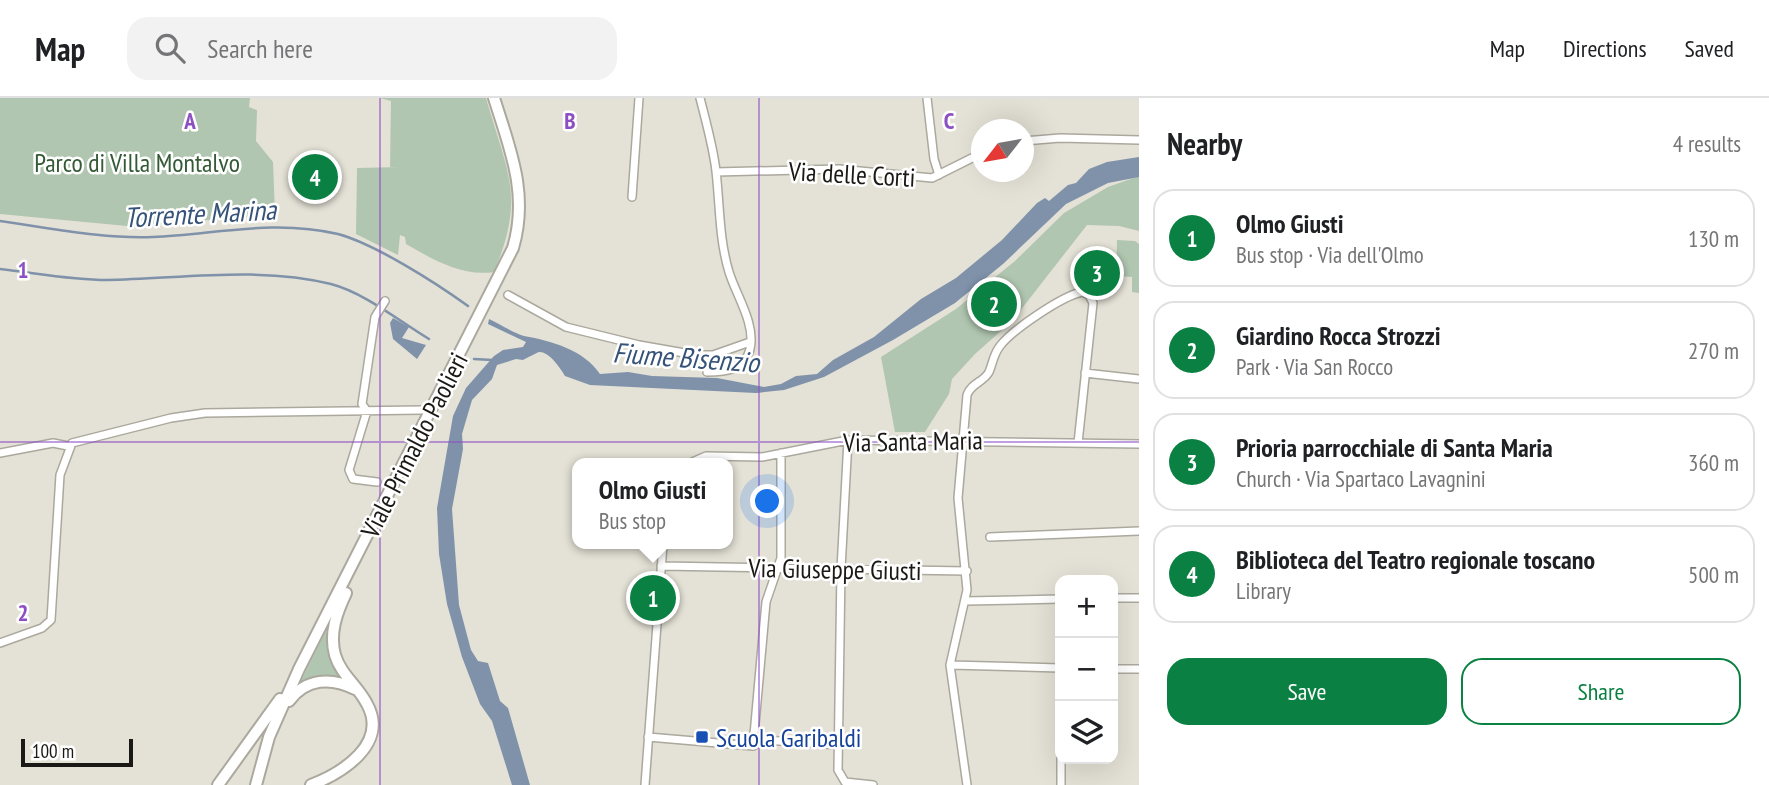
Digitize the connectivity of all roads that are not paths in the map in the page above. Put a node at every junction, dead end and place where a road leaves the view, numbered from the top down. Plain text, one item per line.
1 (494, 98) edge
2 (639, 98) edge
3 (700, 98) edge
4 (927, 98) edge
5 (1034, 140) edge
6 (1139, 141) edge
7 (971, 159) edge
8 (716, 172) junction
9 (939, 175) junction
10 (632, 197) dead end
11 (508, 295) dead end
12 (385, 301) dead end
13 (750, 342) junction
14 (707, 372) dead end
15 (1085, 373) junction
16 (1139, 379) edge
17 (422, 410) dead end
18 (366, 411) junction
19 (848, 440) junction
20 (961, 440) junction
21 (1078, 443) junction
22 (1139, 444) edge
23 (68, 446) junction
24 (0, 453) edge
25 (781, 453) junction
26 (701, 458) edge
27 (377, 482) dead end
28 (1139, 531) edge
29 (990, 537) dead end
30 (365, 541) junction
31 (663, 549) edge
32 (661, 566) junction
33 (777, 568) junction
34 (841, 569) junction
35 (967, 571) junction
36 (1118, 598) edge
37 (1139, 598) edge
38 (1055, 599) edge
39 (965, 601) junction
40 (0, 643) edge
41 (950, 665) junction
42 (1055, 667) edge
43 (1118, 668) edge
44 (1139, 669) edge
45 (296, 677) junction
46 (357, 690) junction
47 (275, 720) junction
48 (648, 737) junction
49 (839, 745) junction
50 (753, 746) junction
51 (1061, 764) edge
52 (219, 785) edge
53 (256, 785) edge
54 (311, 785) edge
55 (645, 785) edge
56 (873, 785) edge
57 (967, 785) edge
58 (1061, 785) edge

1 - 30 main road, Viale Primaldo Paolieri
2 - 10 street
3 - 8 street
4 - 9 street
5 - 6 street
7 - 9 street, Via delle Corti
8 - 9 street, Via delle Corti
8 - 13 street
11 - 13 street
12 - 18 street
13 - 14 street
15 - 16 street
15 - 20 street
15 - 21 street
17 - 18 street
18 - 23 street
18 - 27 street
19 - 20 street, Via Santa Maria
19 - 25 street, Via Santa Maria
19 - 34 street
20 - 21 street, Via Santa Maria
20 - 35 street
21 - 22 street, Via Santa Maria
23 - 24 street
23 - 40 street
25 - 26 street, Via Santa Maria
25 - 33 street
28 - 29 street
30 - 45 main road, Viale Primaldo Paolieri
30 - 46 main road
31 - 32 street
32 - 33 street, Via Giuseppe Giusti
32 - 48 street
33 - 34 street, Via Giuseppe Giusti
33 - 50 street
34 - 35 street, Via Giuseppe Giusti
34 - 49 street
35 - 39 street
36 - 37 street
38 - 39 street
39 - 41 street
41 - 42 street
41 - 57 street
43 - 44 street
45 - 47 main road, Viale Primaldo Paolieri
45 - 52 main road
46 - 47 main road
46 - 54 main road
47 - 53 main road, Viale Primaldo Paolieri
48 - 50 street
48 - 55 street
49 - 50 street
49 - 56 street
51 - 58 street

